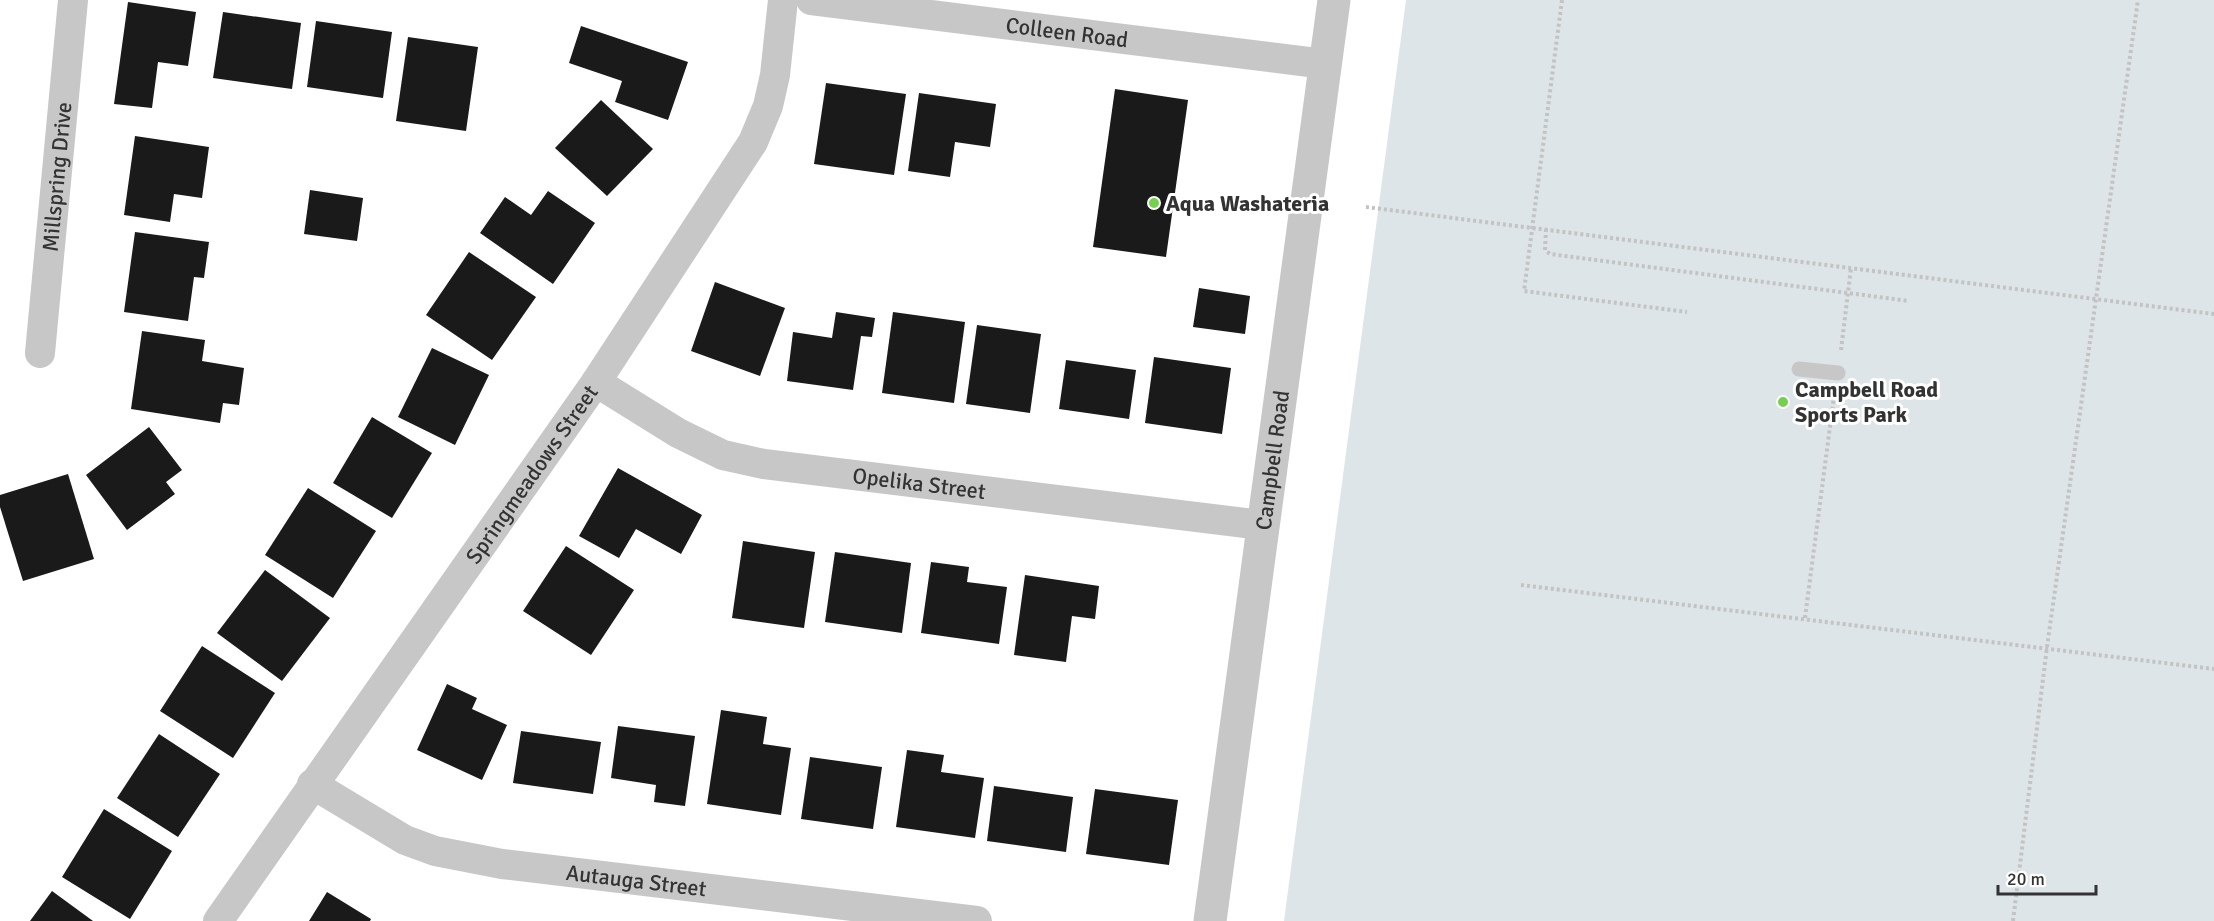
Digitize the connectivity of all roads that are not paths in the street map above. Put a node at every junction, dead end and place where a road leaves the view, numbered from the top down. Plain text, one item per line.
1 (73, 0) edge
2 (783, 0) edge
3 (811, 0) edge
4 (1334, 0) edge
5 (1324, 64) junction
6 (40, 353) dead end
7 (1799, 369) dead end
8 (1838, 373) road end
9 (596, 382) junction
10 (1262, 525) junction
11 (312, 784) junction
12 (218, 921) edge
13 (977, 921) edge
14 (1210, 921) edge

1 - 6 street, Millspring Drive
2 - 9 street, Springmeadows Street
3 - 5 street, Colleen Road
4 - 5 street, Campbell Road
5 - 10 street, Campbell Road
7 - 8 lane
9 - 10 street, Opelika Street
9 - 11 street, Springmeadows Street
10 - 14 street, Campbell Road
11 - 12 street, Springmeadows Street
11 - 13 street, Autauga Street

